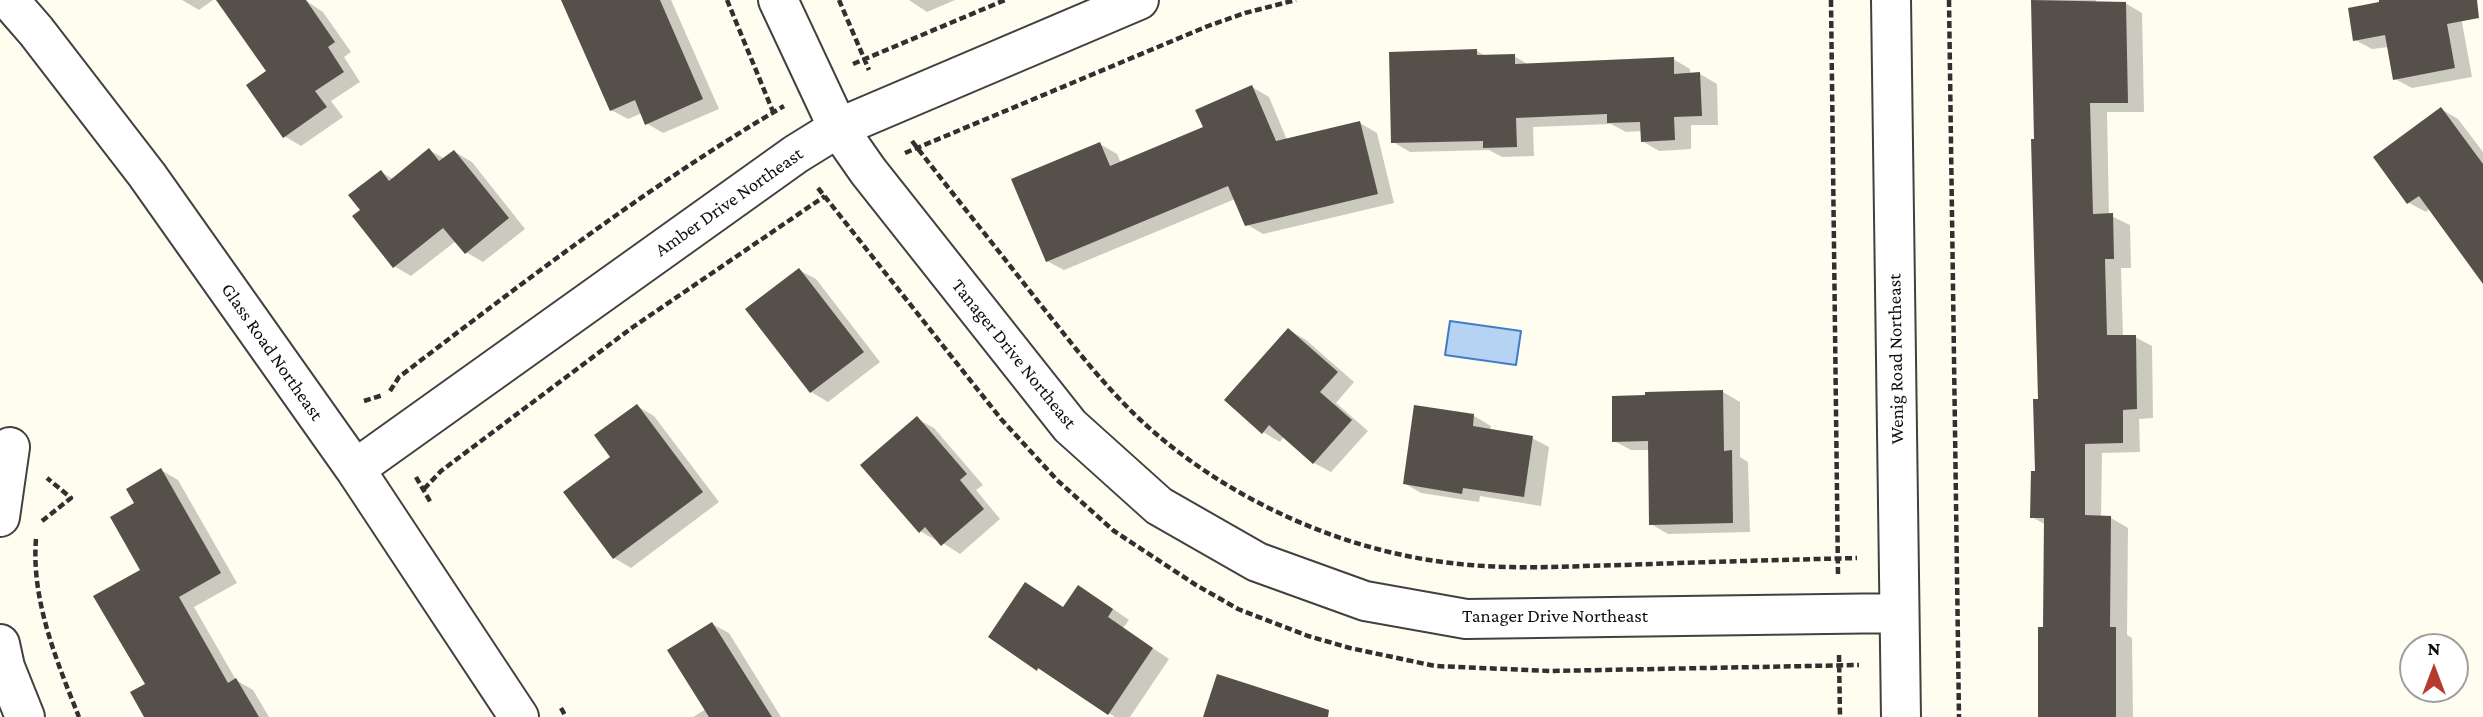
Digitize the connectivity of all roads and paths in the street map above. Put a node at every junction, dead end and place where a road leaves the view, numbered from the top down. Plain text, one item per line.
1 (9, 0) edge
2 (727, 0) edge
3 (778, 0) edge
4 (839, 0) edge
5 (1005, 0) edge
6 (1139, 0) edge
7 (1296, 0) edge
8 (1831, 0) edge
9 (1891, 0) edge
10 (1949, 0) edge
11 (864, 60) junction
12 (843, 68) dead end
13 (874, 81) dead end
14 (790, 102) dead end
15 (773, 112) junction
16 (777, 121) dead end
17 (838, 128) junction
18 (910, 139) dead end
19 (917, 148) junction
20 (894, 157) dead end
21 (834, 190) dead end
22 (364, 401) dead end
23 (10, 447) dead end
24 (355, 469) junction
25 (424, 489) dead end
26 (71, 498) dead end
27 (0, 517) edge
28 (1865, 558) dead end
29 (1838, 559) junction
30 (1838, 583) dead end
31 (1899, 613) junction
32 (0, 645) edge
33 (1839, 653) dead end
34 (25, 717) edge
35 (79, 717) edge
36 (519, 717) edge
37 (1840, 717) edge
38 (1901, 717) edge
39 (1959, 717) edge

1 - 24 street, Glass Road Northeast
2 - 15 path
3 - 17 street, Tanager Drive Northeast
4 - 11 path
5 - 11 path
6 - 17 street, Amber Drive Northeast
7 - 19 path
8 - 29 path
9 - 31 street, Wenig Road Northeast
10 - 39 path
11 - 12 path
11 - 13 path
14 - 15 path
15 - 16 path
15 - 22 path
17 - 24 street, Amber Drive Northeast
17 - 31 street, Tanager Drive Northeast
18 - 19 path
19 - 20 path
19 - 29 path
21 - 25 path
23 - 27 street
24 - 36 street, Glass Road Northeast
26 - 35 path
28 - 29 path
29 - 30 path
31 - 38 street, Wenig Road Northeast
32 - 34 street
33 - 37 path

